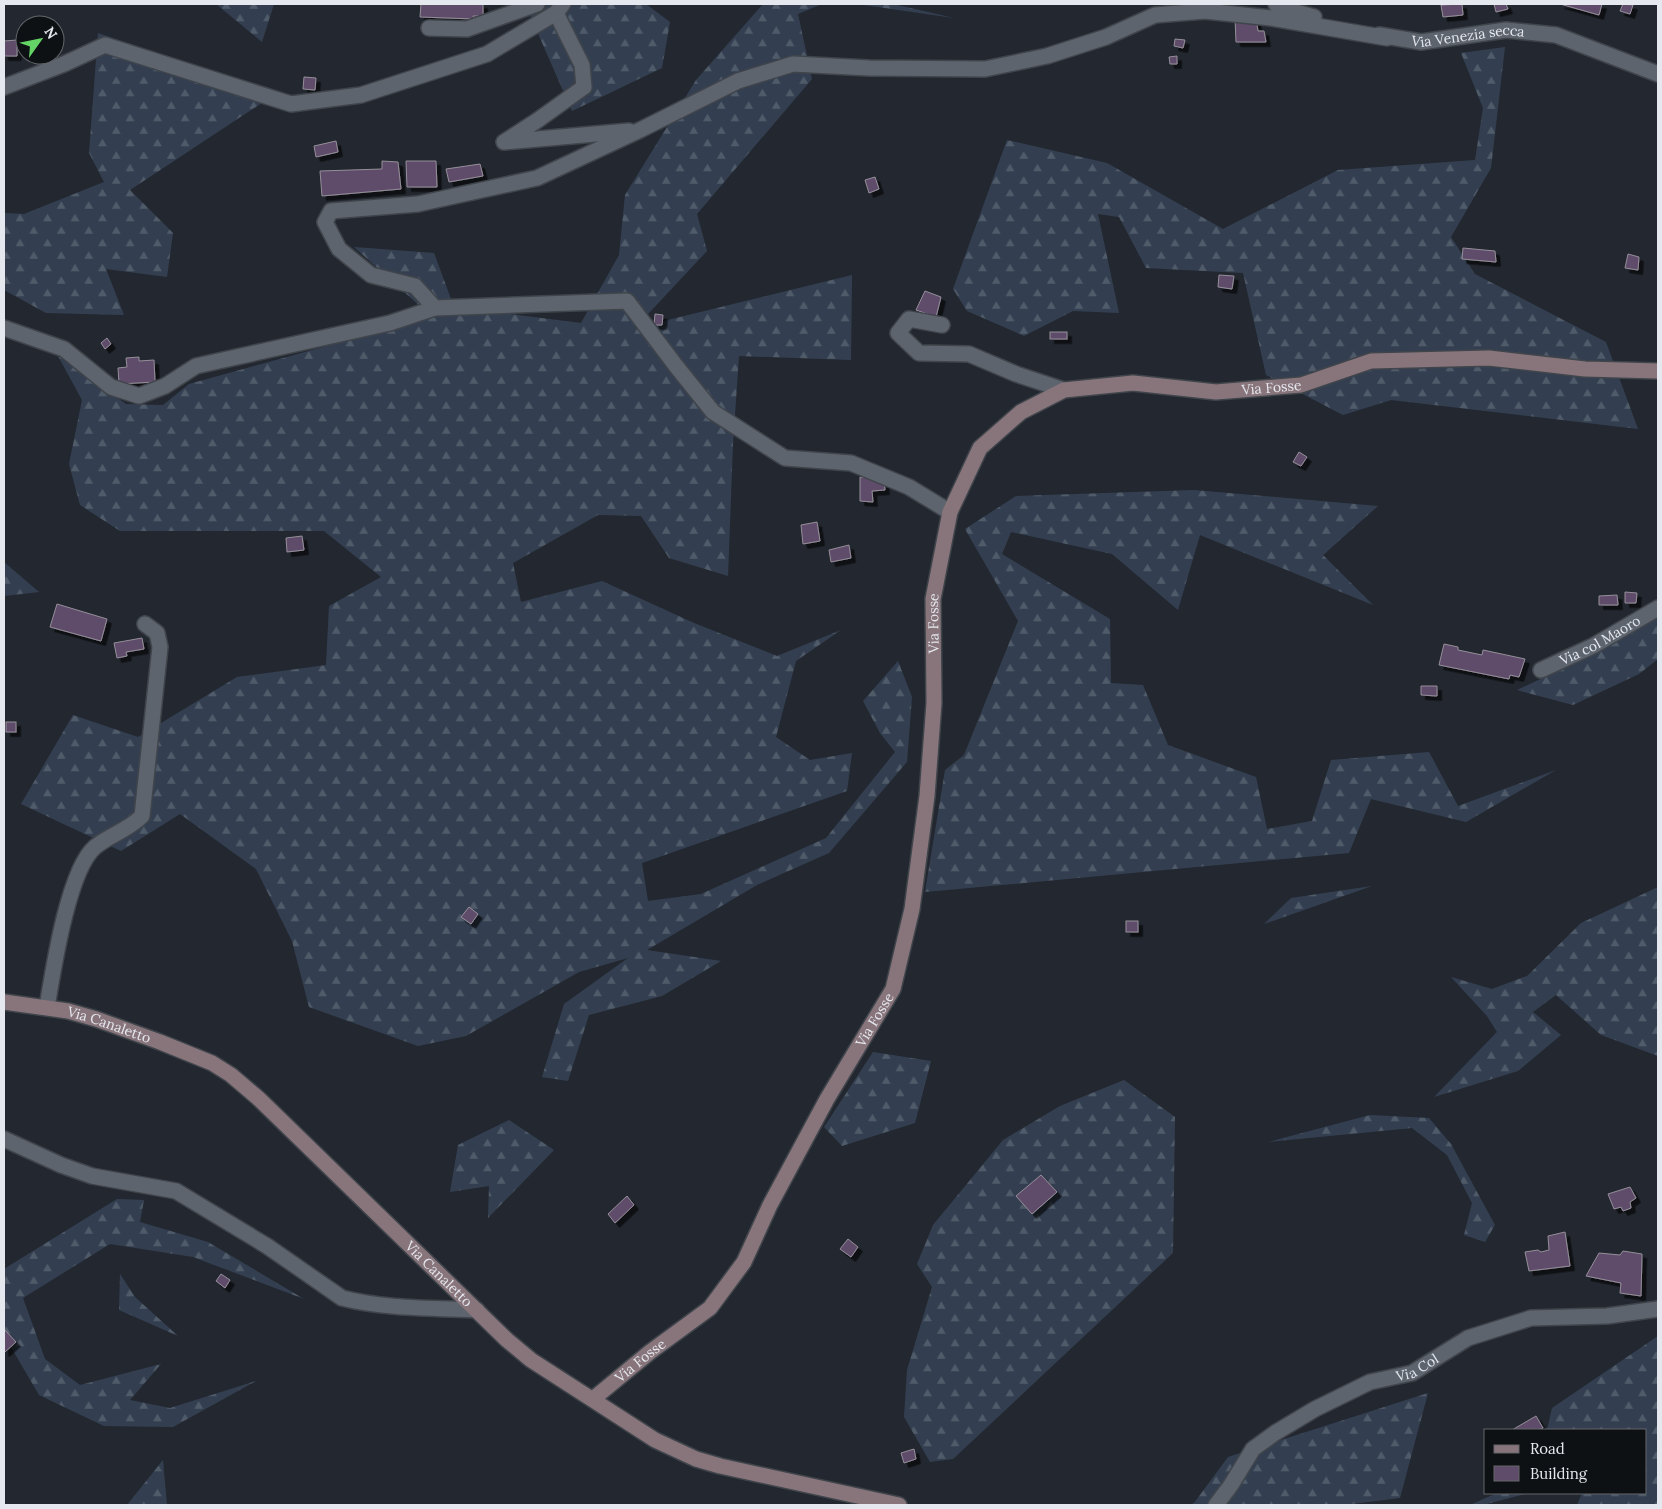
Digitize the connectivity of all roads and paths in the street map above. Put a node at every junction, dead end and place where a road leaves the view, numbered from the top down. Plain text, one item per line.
1 (537, 4) edge
2 (1223, 4) edge
3 (1276, 4) edge
4 (560, 8) edge
5 (1244, 15) junction
6 (429, 28) dead end
7 (1387, 38) junction
8 (1658, 74) edge
9 (4, 87) edge
10 (640, 130) junction
11 (435, 308) junction
12 (942, 325) dead end
13 (4, 328) edge
14 (1658, 371) edge
15 (1064, 390) junction
16 (950, 512) junction
17 (1658, 608) edge
18 (145, 624) dead end
19 (1541, 670) dead end
20 (4, 1002) edge
21 (47, 1007) junction
22 (4, 1139) edge
23 (1658, 1309) edge
24 (477, 1310) junction
25 (593, 1399) junction
26 (899, 1505) edge
27 (1216, 1505) edge

1 - 6 street
2 - 5 street
3 - 7 street, Via Venezia secca
4 - 9 street
4 - 10 street
5 - 7 street
5 - 10 street
7 - 8 street, Via Venezia secca
10 - 11 street
11 - 13 street
11 - 16 street
12 - 15 street
14 - 15 street, Via Fosse
15 - 16 street, Via Fosse
16 - 25 street, Via Fosse
17 - 19 street, Via col Maoro
18 - 21 street
20 - 21 street, Via Canaletto
21 - 24 street, Via Canaletto
22 - 24 street
23 - 27 street, Via Col
24 - 25 street, Via Canaletto
25 - 26 street, Via Canaletto

